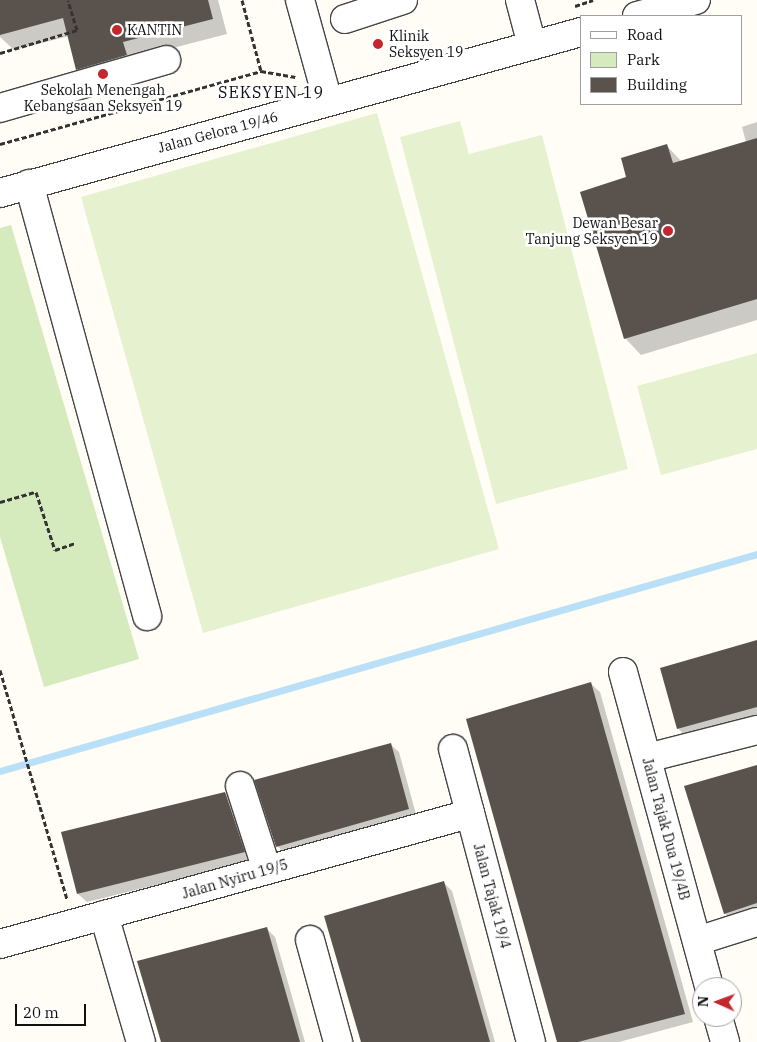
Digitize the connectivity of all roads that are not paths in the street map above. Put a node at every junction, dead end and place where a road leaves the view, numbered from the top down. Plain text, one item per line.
1 (300, 0) edge
2 (403, 0) edge
3 (520, 0) edge
4 (696, 0) edge
5 (642, 15) edge
6 (344, 19) dead end
7 (580, 32) edge
8 (532, 45) junction
9 (166, 60) dead end
10 (328, 102) junction
11 (0, 108) edge
12 (30, 184) junction
13 (0, 192) edge
14 (148, 616) dead end
15 (623, 672) dead end
16 (757, 730) edge
17 (452, 749) dead end
18 (646, 758) junction
19 (240, 786) dead end
20 (470, 814) junction
21 (267, 870) junction
22 (104, 915) junction
23 (757, 922) edge
24 (310, 940) dead end
25 (697, 941) junction
26 (0, 944) edge
27 (706, 977) edge
28 (141, 1042) edge
29 (338, 1042) edge
30 (532, 1042) edge

1 - 10 street
2 - 6 street
3 - 8 street
4 - 5 street
7 - 8 street, Jalan Gelora 19/46
8 - 10 street, Jalan Gelora 19/46
9 - 11 street
10 - 12 street, Jalan Gelora 19/46
12 - 13 street, Jalan Gelora 19/46
12 - 14 street
15 - 18 street, Jalan Tajak Dua 19/4B
16 - 18 street
17 - 20 street, Jalan Tajak 19/4
18 - 25 street, Jalan Tajak Dua 19/4B
19 - 21 street
20 - 21 street, Jalan Nyiru 19/5
20 - 30 street, Jalan Tajak 19/4
21 - 22 street, Jalan Nyiru 19/5
22 - 26 street, Jalan Nyiru 19/5
22 - 28 street
23 - 25 street
24 - 29 street
25 - 27 street, Jalan Tajak Dua 19/4B

